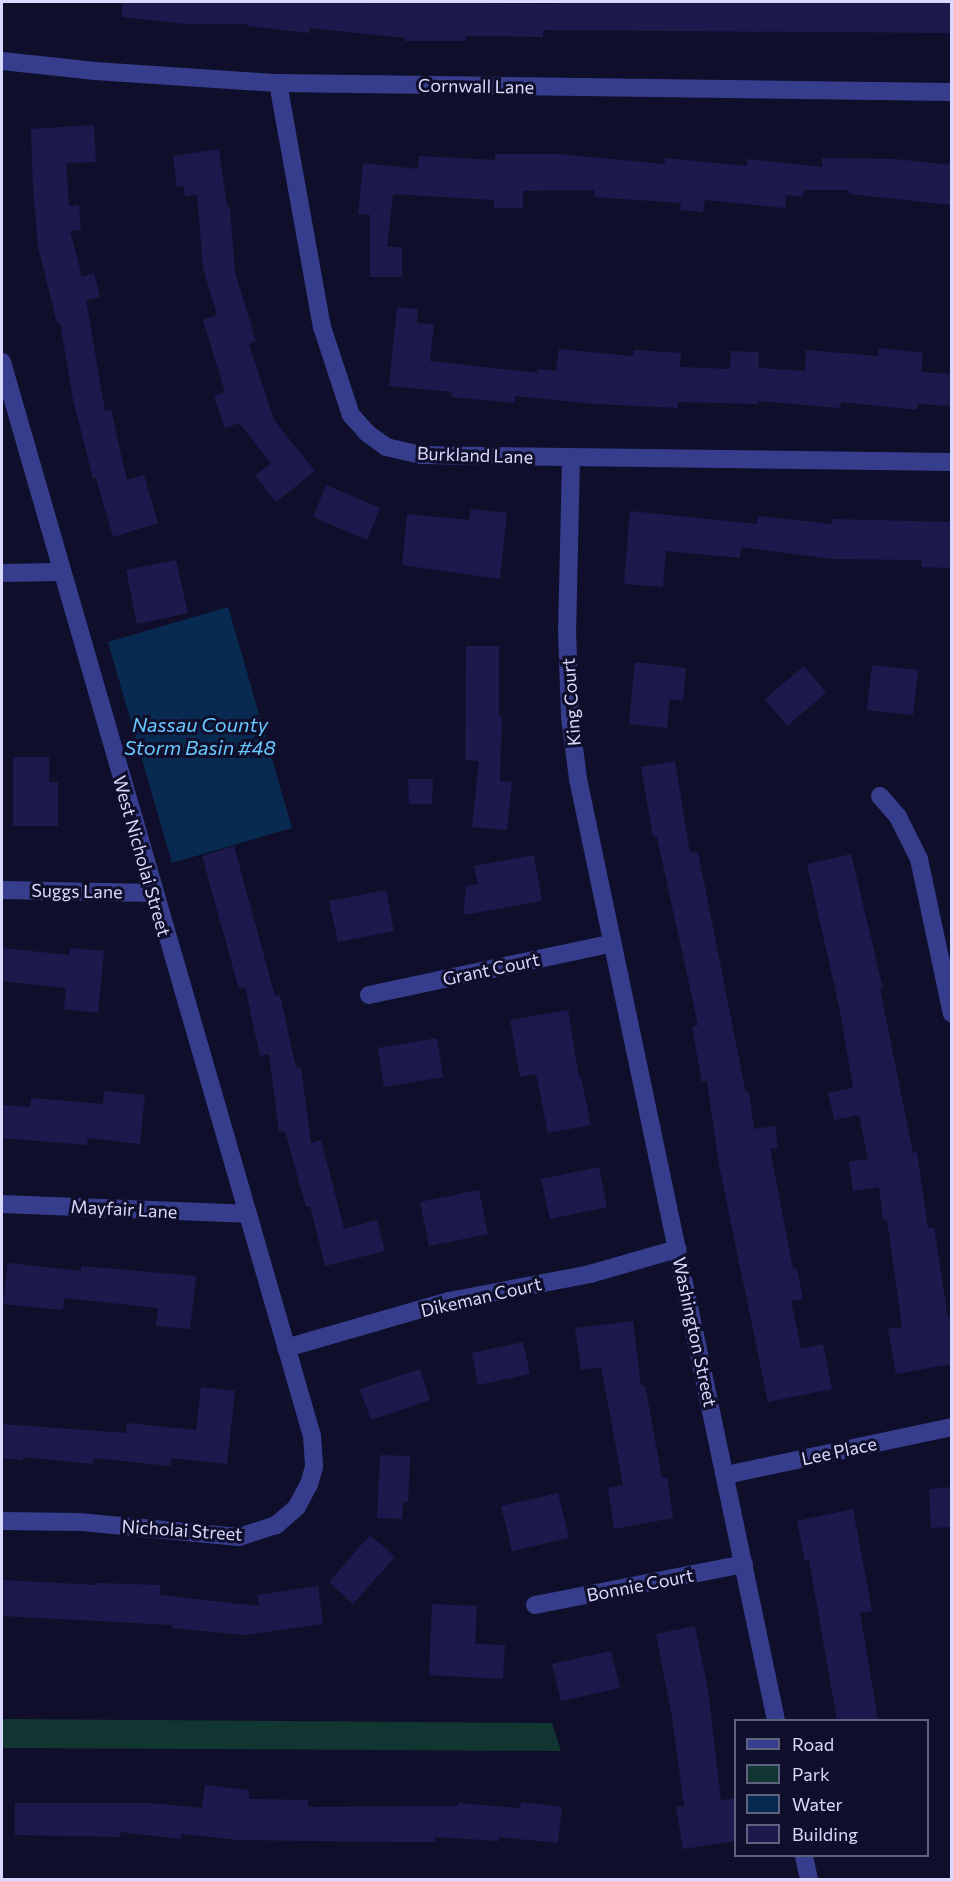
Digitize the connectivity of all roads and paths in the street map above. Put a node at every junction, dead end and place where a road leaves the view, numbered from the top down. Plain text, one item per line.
1 (2, 60) edge
2 (278, 83) junction
3 (951, 92) edge
4 (2, 362) edge
5 (571, 458) junction
6 (951, 462) edge
7 (60, 572) junction
8 (2, 573) edge
9 (880, 796) dead end
10 (2, 890) edge
11 (153, 893) junction
12 (613, 943) junction
13 (369, 994) dead end
14 (951, 1014) edge
15 (2, 1204) edge
16 (246, 1214) junction
17 (677, 1249) junction
18 (286, 1348) junction
19 (951, 1427) edge
20 (726, 1475) junction
21 (2, 1521) edge
22 (744, 1564) junction
23 (536, 1605) dead end
24 (776, 1719) edge
25 (804, 1857) edge
26 (808, 1880) edge

1 - 2 street, Cornwall Lane
2 - 3 street, Cornwall Lane
2 - 5 street, Burkland Lane
4 - 7 street, West Nicholai Street
5 - 6 street, Burkland Lane
5 - 12 street, King Court
7 - 8 street
7 - 11 street, West Nicholai Street
9 - 14 street
10 - 11 street, Suggs Lane
11 - 16 street, West Nicholai Street
12 - 13 street, Grant Court
12 - 17 street, Washington Street
15 - 16 street, Mayfair Lane
16 - 18 street, West Nicholai Street
17 - 18 street, Dikeman Court
17 - 20 street, Washington Street
18 - 21 street, Nicholai Street
19 - 20 street, Lee Place
20 - 22 street, Washington Street
22 - 23 street, Bonnie Court
22 - 24 street, Washington Street
25 - 26 street

